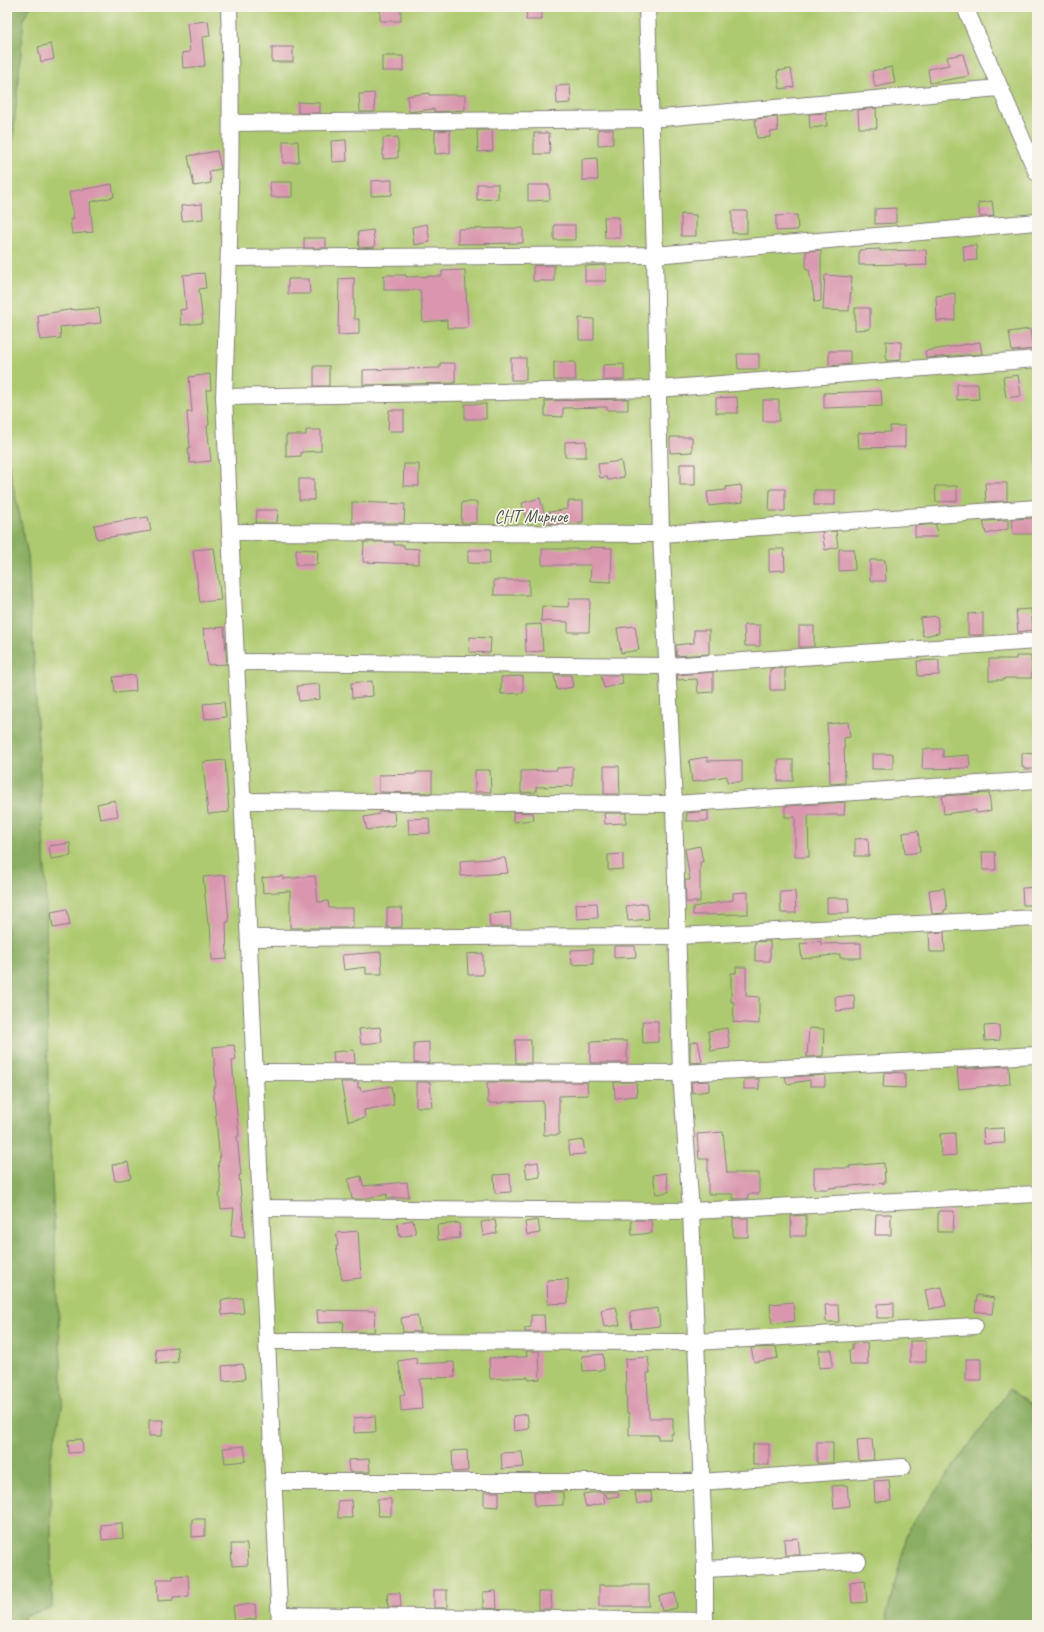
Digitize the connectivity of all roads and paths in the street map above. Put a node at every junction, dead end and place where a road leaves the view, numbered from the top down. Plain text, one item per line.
1 (229, 7) edge
2 (647, 7) edge
3 (966, 7) edge
4 (999, 88) junction
5 (650, 119) junction
6 (231, 123) junction
7 (1037, 173) edge
8 (1037, 222) edge
9 (655, 255) junction
10 (229, 258) junction
11 (1037, 359) edge
12 (658, 389) junction
13 (224, 397) junction
14 (1037, 508) edge
15 (230, 532) junction
16 (661, 534) junction
17 (1037, 642) edge
18 (236, 662) junction
19 (668, 666) junction
20 (1037, 780) edge
21 (242, 801) junction
22 (674, 804) junction
23 (1037, 918) edge
24 (677, 936) junction
25 (249, 938) junction
26 (1037, 1054) edge
27 (255, 1072) junction
28 (681, 1073) junction
29 (1037, 1194) edge
30 (261, 1208) junction
31 (691, 1211) junction
32 (975, 1326) dead end
33 (267, 1341) junction
34 (696, 1342) junction
35 (903, 1467) dead end
36 (274, 1482) junction
37 (702, 1482) junction
38 (858, 1561) dead end
39 (705, 1569) junction
40 (280, 1620) edge
41 (705, 1623) edge

1 - 6 street
2 - 5 street
3 - 4 street
4 - 5 street
4 - 7 street
5 - 6 street
5 - 9 street
6 - 10 street
8 - 9 street
9 - 10 street
9 - 12 street
10 - 13 street
11 - 12 street
12 - 13 street
12 - 16 street
13 - 15 street
14 - 16 street
15 - 16 street
15 - 18 street
16 - 19 street
17 - 19 street
18 - 19 street
18 - 21 street
19 - 22 street
20 - 22 street
21 - 22 street
21 - 25 street
22 - 24 street
23 - 24 street
24 - 25 street
24 - 28 street
25 - 27 street
26 - 28 street
27 - 28 street
27 - 30 street
28 - 31 street
29 - 31 street
30 - 31 street
30 - 33 street
31 - 34 street
32 - 34 street
33 - 34 street
33 - 36 street
34 - 37 street
35 - 37 street
36 - 37 street
36 - 40 street
37 - 39 street
38 - 39 street
39 - 41 street
40 - 41 street

